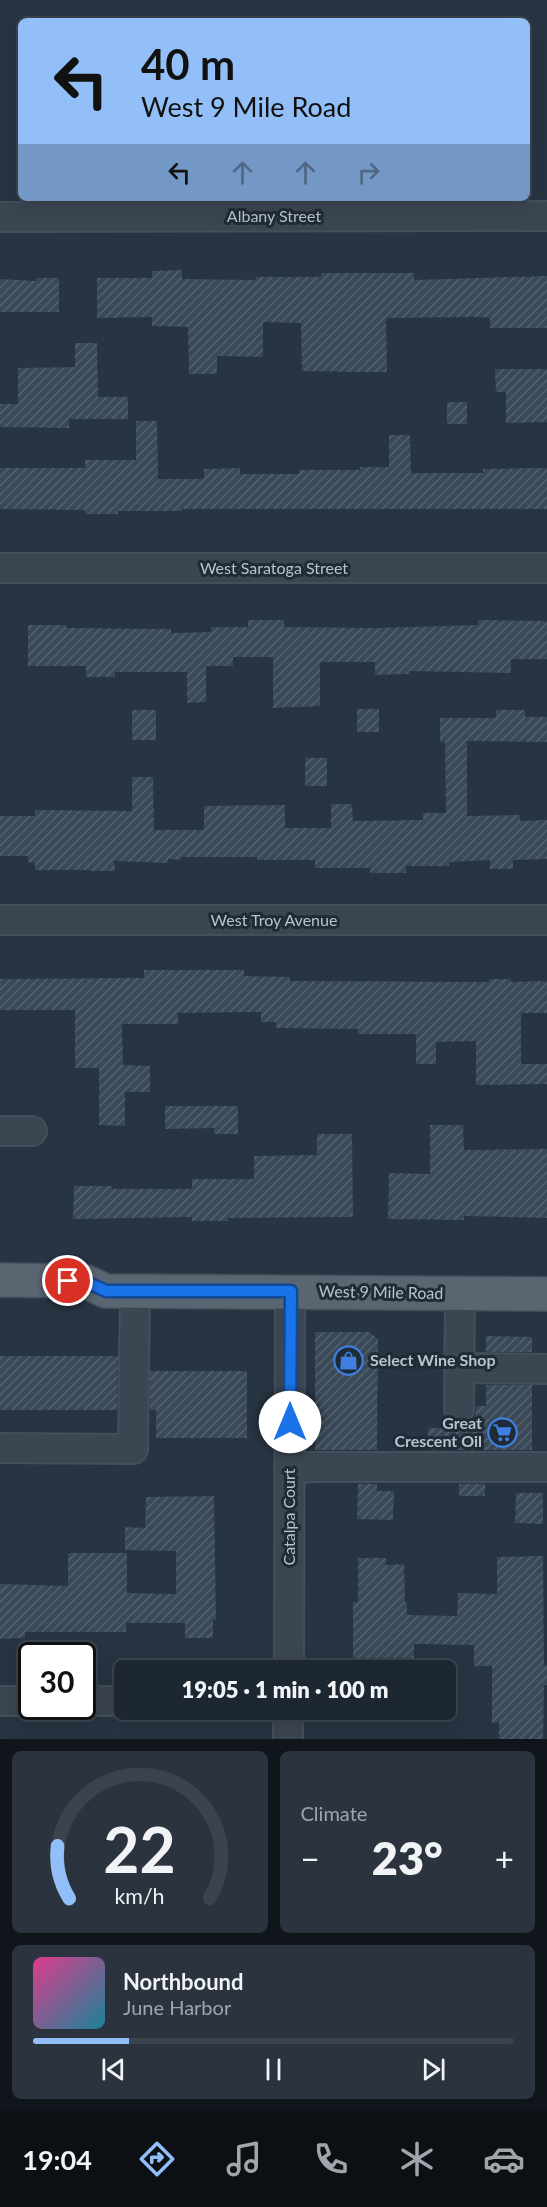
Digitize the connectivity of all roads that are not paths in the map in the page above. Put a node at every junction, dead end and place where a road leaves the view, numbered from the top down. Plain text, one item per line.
1 (547, 216) edge
2 (0, 217) edge
3 (0, 568) edge
4 (547, 568) edge
5 (0, 920) edge
6 (547, 920) edge
7 (0, 1131) edge
8 (32, 1131) dead end
9 (0, 1280) edge
10 (121, 1291) junction
11 (291, 1291) junction
12 (460, 1293) junction
13 (547, 1294) edge
14 (0, 1303) edge
15 (459, 1368) junction
16 (547, 1369) edge
17 (459, 1409) dead end
18 (0, 1448) edge
19 (547, 1467) edge
20 (290, 1470) junction
21 (289, 1660) edge
22 (0, 1701) edge
23 (18, 1701) edge
24 (96, 1701) edge
25 (114, 1701) edge
26 (288, 1720) edge
27 (288, 1739) edge

1 - 2 street, Albany Street
3 - 4 street, West Saratoga Street
5 - 6 street, West Troy Avenue
7 - 8 street
9 - 10 main road, West 9 Mile Road
10 - 11 main road, West 9 Mile Road
10 - 14 main road, West 9 Mile Road
10 - 18 street
11 - 12 main road, West 9 Mile Road
11 - 20 street, Catalpa Court
12 - 13 main road, West 9 Mile Road
12 - 15 street
15 - 16 street
15 - 17 street
19 - 20 street
20 - 21 street, Catalpa Court
22 - 23 street
24 - 25 street
26 - 27 street

